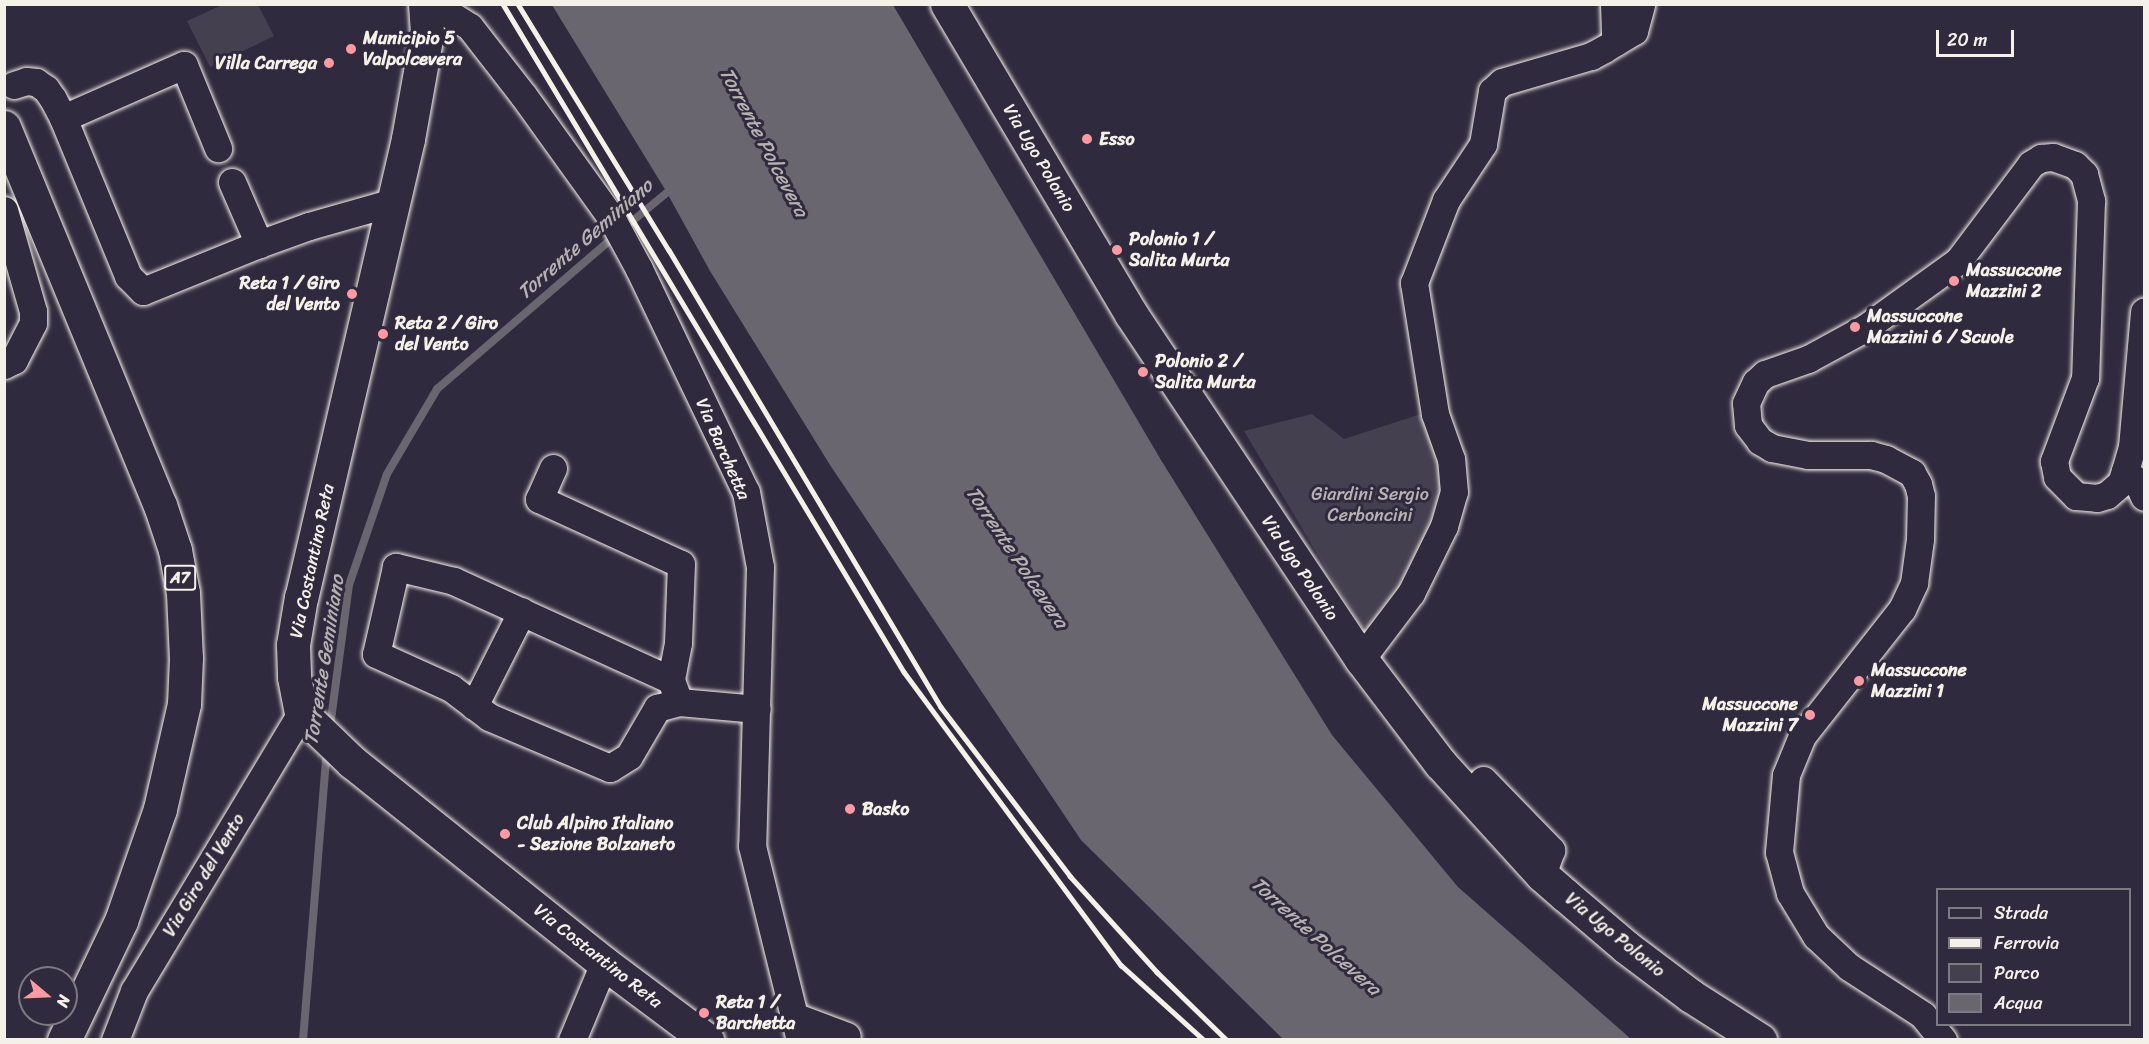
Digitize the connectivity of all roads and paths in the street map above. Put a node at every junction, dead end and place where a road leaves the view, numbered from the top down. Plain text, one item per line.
1 (948, 4) edge
2 (1614, 4) edge
3 (1641, 4) edge
4 (426, 5) edge
5 (1615, 42) junction
6 (14, 85) dead end
7 (63, 118) junction
8 (4, 127) edge
9 (218, 148) dead end
10 (232, 182) dead end
11 (393, 202) junction
12 (4, 210) edge
13 (259, 244) junction
14 (2145, 312) edge
15 (4, 365) edge
16 (553, 468) dead end
17 (2125, 471) junction
18 (2145, 498) edge
19 (2145, 515) edge
20 (522, 611) junction
21 (1360, 659) junction
22 (675, 691) junction
23 (474, 706) junction
24 (757, 709) junction
25 (304, 718) junction
26 (1483, 780) dead end
27 (1542, 875) junction
28 (604, 963) junction
29 (798, 1028) edge
30 (847, 1036) dead end
31 (64, 1040) edge
32 (115, 1040) edge
33 (572, 1040) edge
34 (707, 1040) edge
35 (1760, 1040) edge
36 (1943, 1040) edge

1 - 21 main road, Via Ugo Polonio
2 - 5 street
3 - 5 street
4 - 11 main road, Via Costantino Reta
4 - 24 street, Via Barchetta
5 - 21 street
6 - 7 street
7 - 9 street
7 - 13 street
8 - 31 main road, A7
10 - 13 street
11 - 13 street
11 - 25 main road, Via Costantino Reta
12 - 15 street
14 - 17 street
16 - 22 street
17 - 18 street
17 - 36 street
18 - 19 street
20 - 22 street
20 - 23 street
20 - 23 street
21 - 27 main road, Via Ugo Polonio
22 - 23 street
22 - 24 street
24 - 29 street, Via Barchetta
25 - 28 main road, Via Costantino Reta
25 - 32 street, Via Giro del Vento
26 - 27 street
27 - 35 main road, Via Ugo Polonio
28 - 33 street
28 - 34 main road, Via Costantino Reta
29 - 30 street, Via Barchetta

